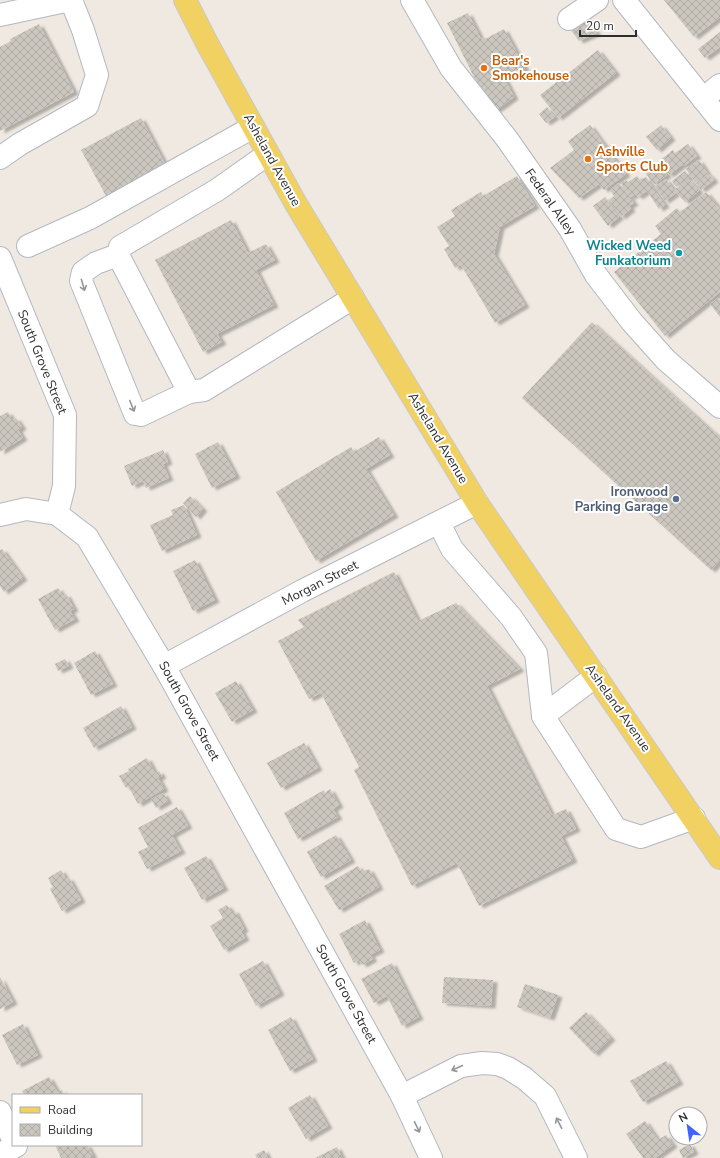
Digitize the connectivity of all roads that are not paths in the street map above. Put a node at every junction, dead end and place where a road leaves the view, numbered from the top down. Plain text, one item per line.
1 (71, 0) edge
2 (185, 0) edge
3 (412, 0) edge
4 (597, 0) edge
5 (624, 0) edge
6 (0, 15) edge
7 (569, 18) dead end
8 (720, 85) edge
9 (703, 99) junction
10 (720, 120) edge
11 (253, 127) junction
12 (268, 154) junction
13 (0, 158) edge
14 (28, 246) dead end
15 (118, 255) junction
16 (0, 258) edge
17 (353, 298) junction
18 (189, 392) junction
19 (720, 407) edge
20 (477, 503) junction
21 (0, 514) edge
22 (57, 514) junction
23 (439, 523) junction
24 (164, 666) junction
25 (596, 676) junction
26 (543, 716) junction
27 (694, 818) junction
28 (720, 858) edge
29 (402, 1096) junction
30 (0, 1112) edge
31 (12, 1145) edge
32 (431, 1158) edge
33 (576, 1158) edge

1 - 6 street
1 - 13 street
2 - 11 main road, Asheland Avenue
3 - 19 street, Federal Alley
4 - 7 street
5 - 9 street
8 - 9 street
9 - 10 street
11 - 12 main road, Asheland Avenue
11 - 14 street
12 - 15 street
12 - 17 main road, Asheland Avenue
15 - 18 street
15 -> 18 street
16 - 22 street, South Grove Street
17 - 18 street
17 - 20 main road, Asheland Avenue
20 - 23 street, Morgan Street
20 - 25 main road, Asheland Avenue
21 - 22 street
22 - 24 street, South Grove Street
23 - 24 street, Morgan Street
23 - 26 street
24 - 29 street, South Grove Street
25 - 26 street
25 - 27 main road, Asheland Avenue
26 - 27 street
27 - 28 main road, Asheland Avenue
29 -> 32 street, South Grove Street
33 -> 29 street
30 - 31 street

